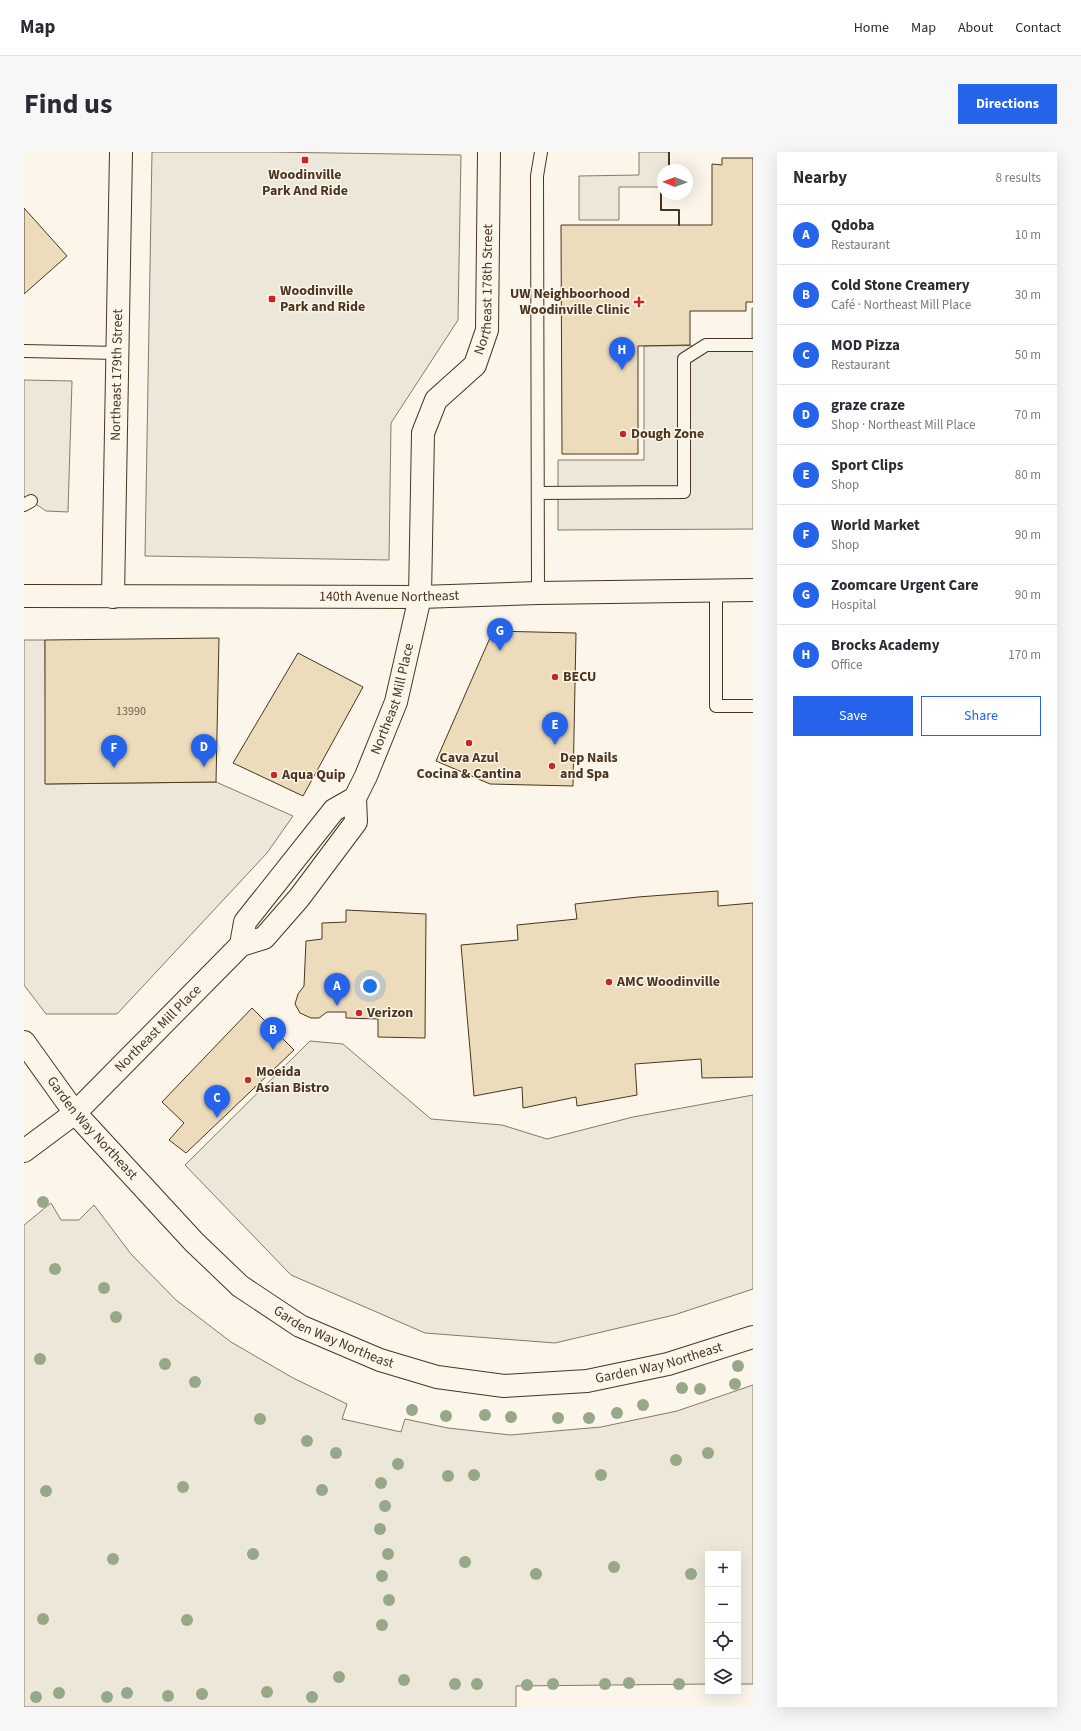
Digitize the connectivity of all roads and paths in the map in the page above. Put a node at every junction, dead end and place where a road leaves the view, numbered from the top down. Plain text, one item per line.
1 (121, 152) edge
2 (489, 152) edge
3 (541, 152) edge
4 (753, 345) edge
5 (29, 351) edge
6 (118, 353) junction
7 (538, 492) junction
8 (716, 590) junction
9 (753, 590) edge
10 (538, 593) junction
11 (24, 596) edge
12 (114, 597) junction
13 (420, 597) junction
14 (753, 706) edge
15 (355, 798) junction
16 (241, 945) junction
17 (24, 1042) edge
18 (75, 1113) junction
19 (24, 1150) edge
20 (753, 1337) edge

1 - 6 street, Northeast 179th Street
2 - 13 street, Northeast 178th Street
3 - 7 lane
4 - 7 lane
5 - 6 lane
6 - 12 street, Northeast 179th Street
7 - 10 lane
8 - 9 street, 140th Avenue Northeast
8 - 10 street, 140th Avenue Northeast
8 - 14 lane
10 - 13 street, 140th Avenue Northeast
11 - 12 street, 140th Avenue Northeast
12 - 13 street, 140th Avenue Northeast
13 - 15 street, Northeast Mill Place
15 - 16 street
15 - 16 street, Northeast Mill Place
16 - 18 street, Northeast Mill Place
17 - 18 street, Garden Way Northeast
18 - 19 street, Northeast Mill Place
18 - 20 street, Garden Way Northeast

